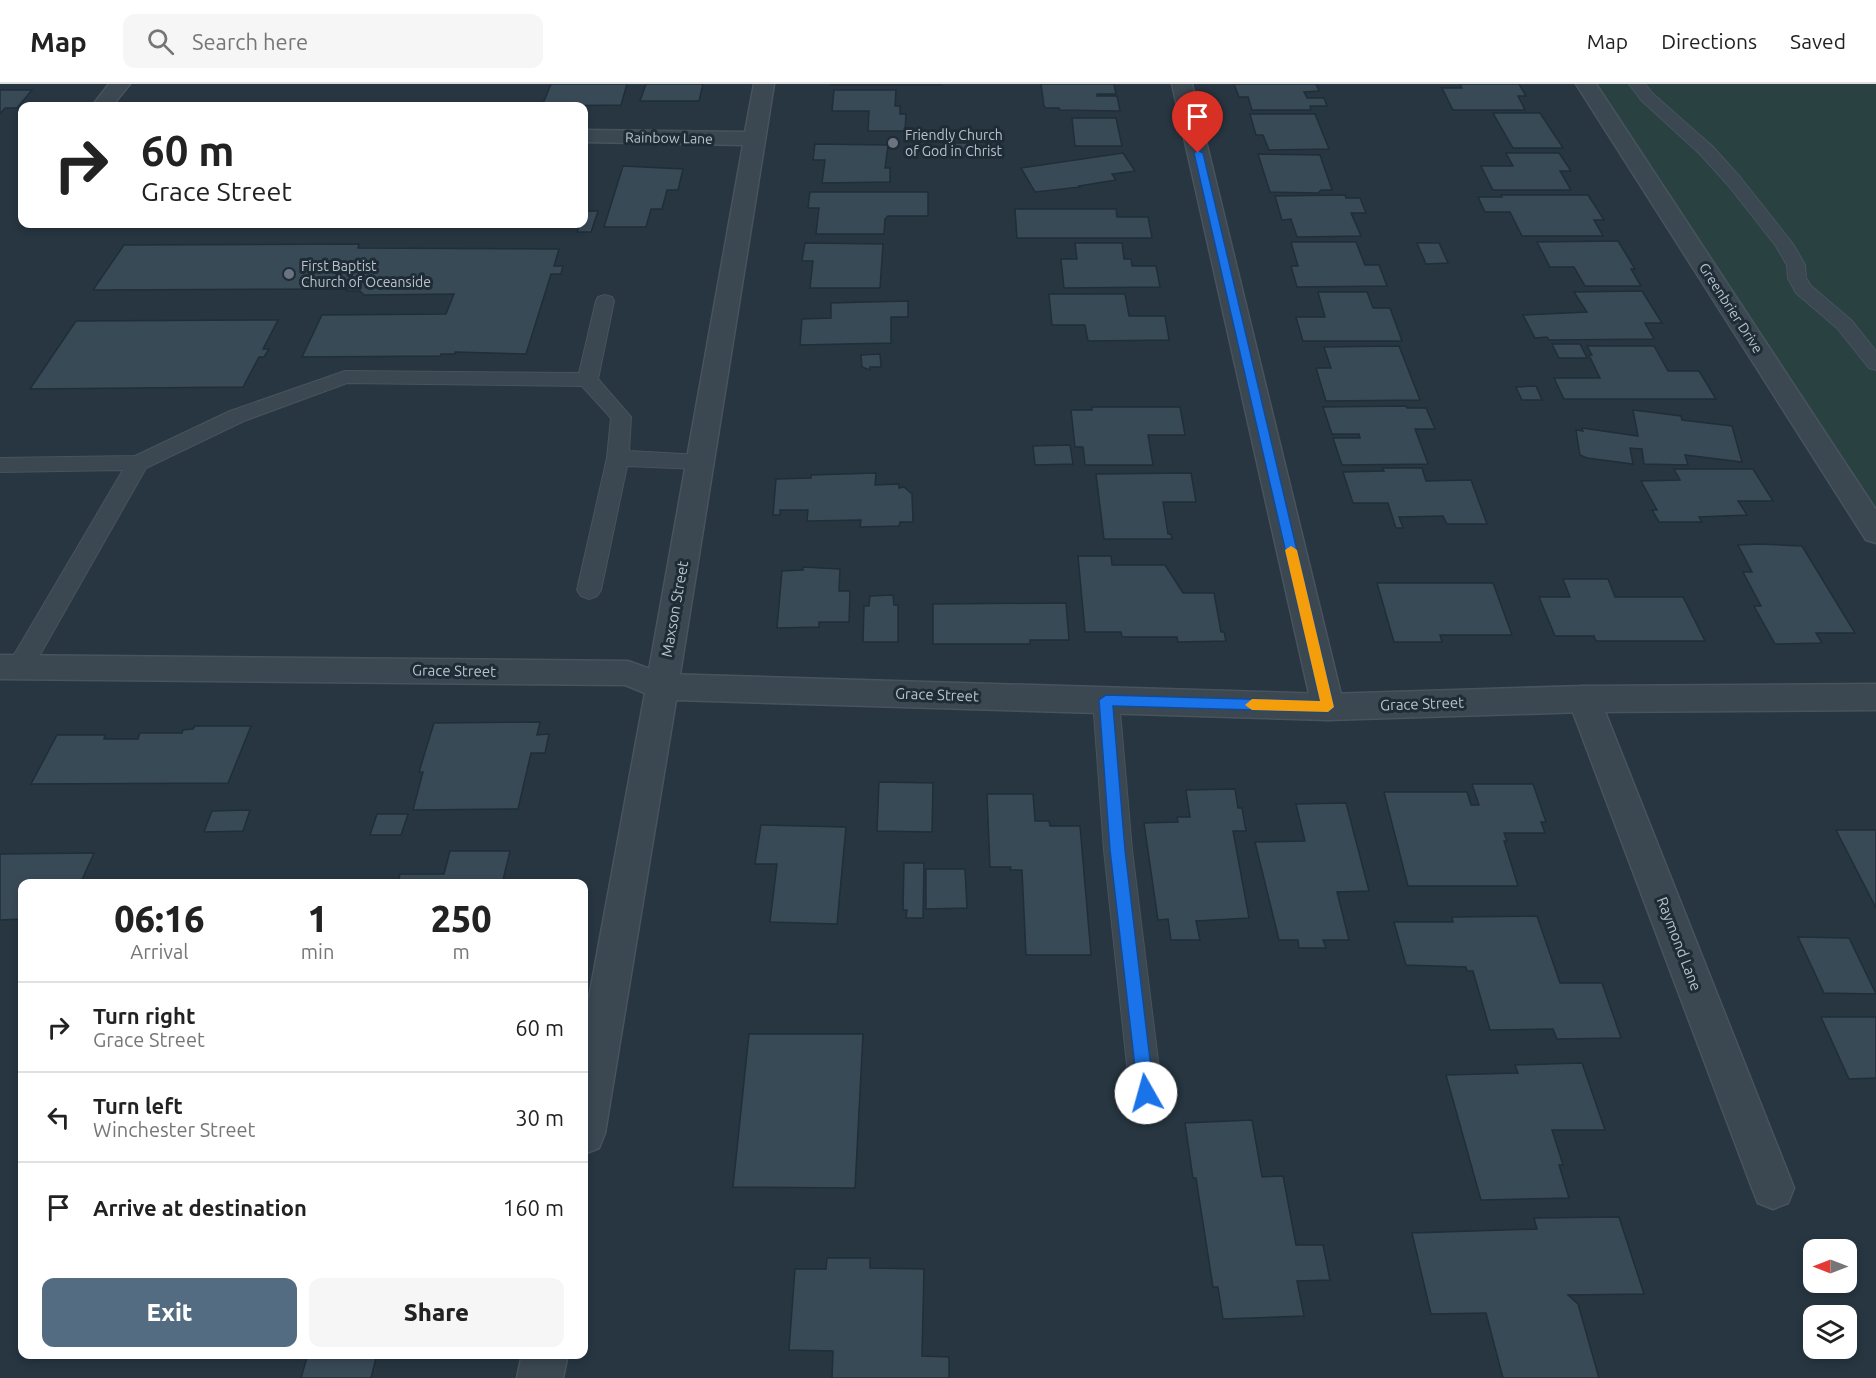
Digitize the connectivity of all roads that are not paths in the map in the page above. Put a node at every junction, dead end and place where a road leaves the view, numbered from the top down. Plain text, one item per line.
1 (120, 84) edge
2 (764, 84) edge
3 (1182, 84) edge
4 (1586, 84) edge
5 (1637, 84) edge
6 (105, 102) edge
7 (588, 136) edge
8 (754, 140) junction
9 (605, 301) dead end
10 (1876, 364) edge
11 (588, 380) junction
12 (618, 458) junction
13 (700, 462) junction
14 (138, 463) junction
15 (0, 465) edge
16 (1876, 533) edge
17 (589, 590) dead end
18 (10, 667) edge
19 (662, 687) junction
20 (1876, 697) edge
21 (1584, 699) junction
22 (1106, 700) junction
23 (1328, 707) junction
24 (1146, 1093) dead end
25 (588, 1110) edge
26 (1773, 1188) dead end
27 (544, 1359) edge
28 (540, 1378) edge

1 - 6 street
2 - 8 street, Maxson Street
3 - 23 street
4 - 16 street, Greenbrier Drive
5 - 10 lane
7 - 8 street, Rainbow Lane
8 - 13 street, Maxson Street
9 - 11 lane
11 - 12 lane
11 - 14 lane
12 - 13 lane
12 - 17 lane
13 - 19 street, Maxson Street
14 - 15 lane
14 - 18 lane
18 - 19 street, Grace Street
19 - 22 street, Grace Street
19 - 25 street, Maxson Street
20 - 21 street, Grace Street
21 - 23 street, Grace Street
21 - 26 street, Raymond Lane
22 - 23 street, Grace Street
22 - 24 lane
27 - 28 street

